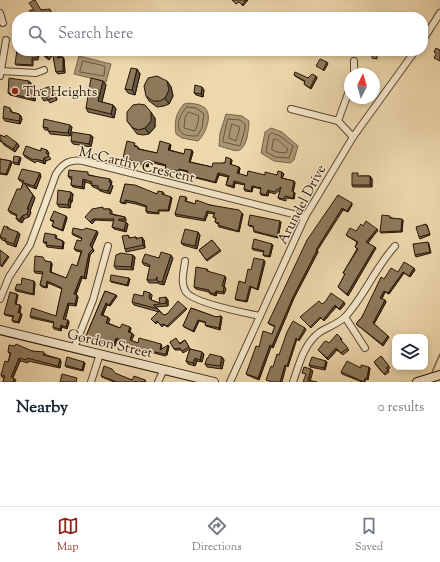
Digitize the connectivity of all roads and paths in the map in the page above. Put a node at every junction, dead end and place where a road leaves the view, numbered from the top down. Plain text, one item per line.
1 (0, 13) edge
2 (440, 13) edge
3 (3, 23) dead end
4 (428, 32) edge
5 (6, 40) dead end
6 (411, 56) edge
7 (354, 61) dead end
8 (354, 68) edge
9 (44, 70) dead end
10 (0, 74) edge
11 (344, 104) edge
12 (291, 108) dead end
13 (338, 121) junction
14 (353, 137) junction
15 (305, 217) junction
16 (108, 246) dead end
17 (395, 246) dead end
18 (185, 262) dead end
19 (0, 299) edge
20 (260, 316) junction
21 (345, 317) junction
22 (0, 331) edge
23 (74, 348) junction
24 (365, 348) dead end
25 (100, 354) junction
26 (164, 369) junction
27 (440, 375) edge
28 (91, 382) edge
29 (158, 382) edge
30 (214, 382) edge
31 (230, 382) edge
32 (293, 382) edge
33 (417, 382) edge

1 - 3 street
2 - 4 street
5 - 10 street
6 - 14 street, Arundel Drive
7 - 8 street
9 - 10 street
11 - 13 street
12 - 13 street
13 - 14 street
14 - 15 street, Arundel Drive
15 - 19 street, McCarthy Crescent
15 - 20 street, Arundel Drive
16 - 23 street
17 - 21 street
18 - 20 street
20 - 31 street, Arundel Drive
21 - 24 street
21 - 32 street
22 - 23 street, Gordon Street
23 - 25 street, Gordon Street
25 - 26 street, Gordon Street
25 - 28 street
26 - 29 street
26 - 30 street, Gordon Street
27 - 33 street

